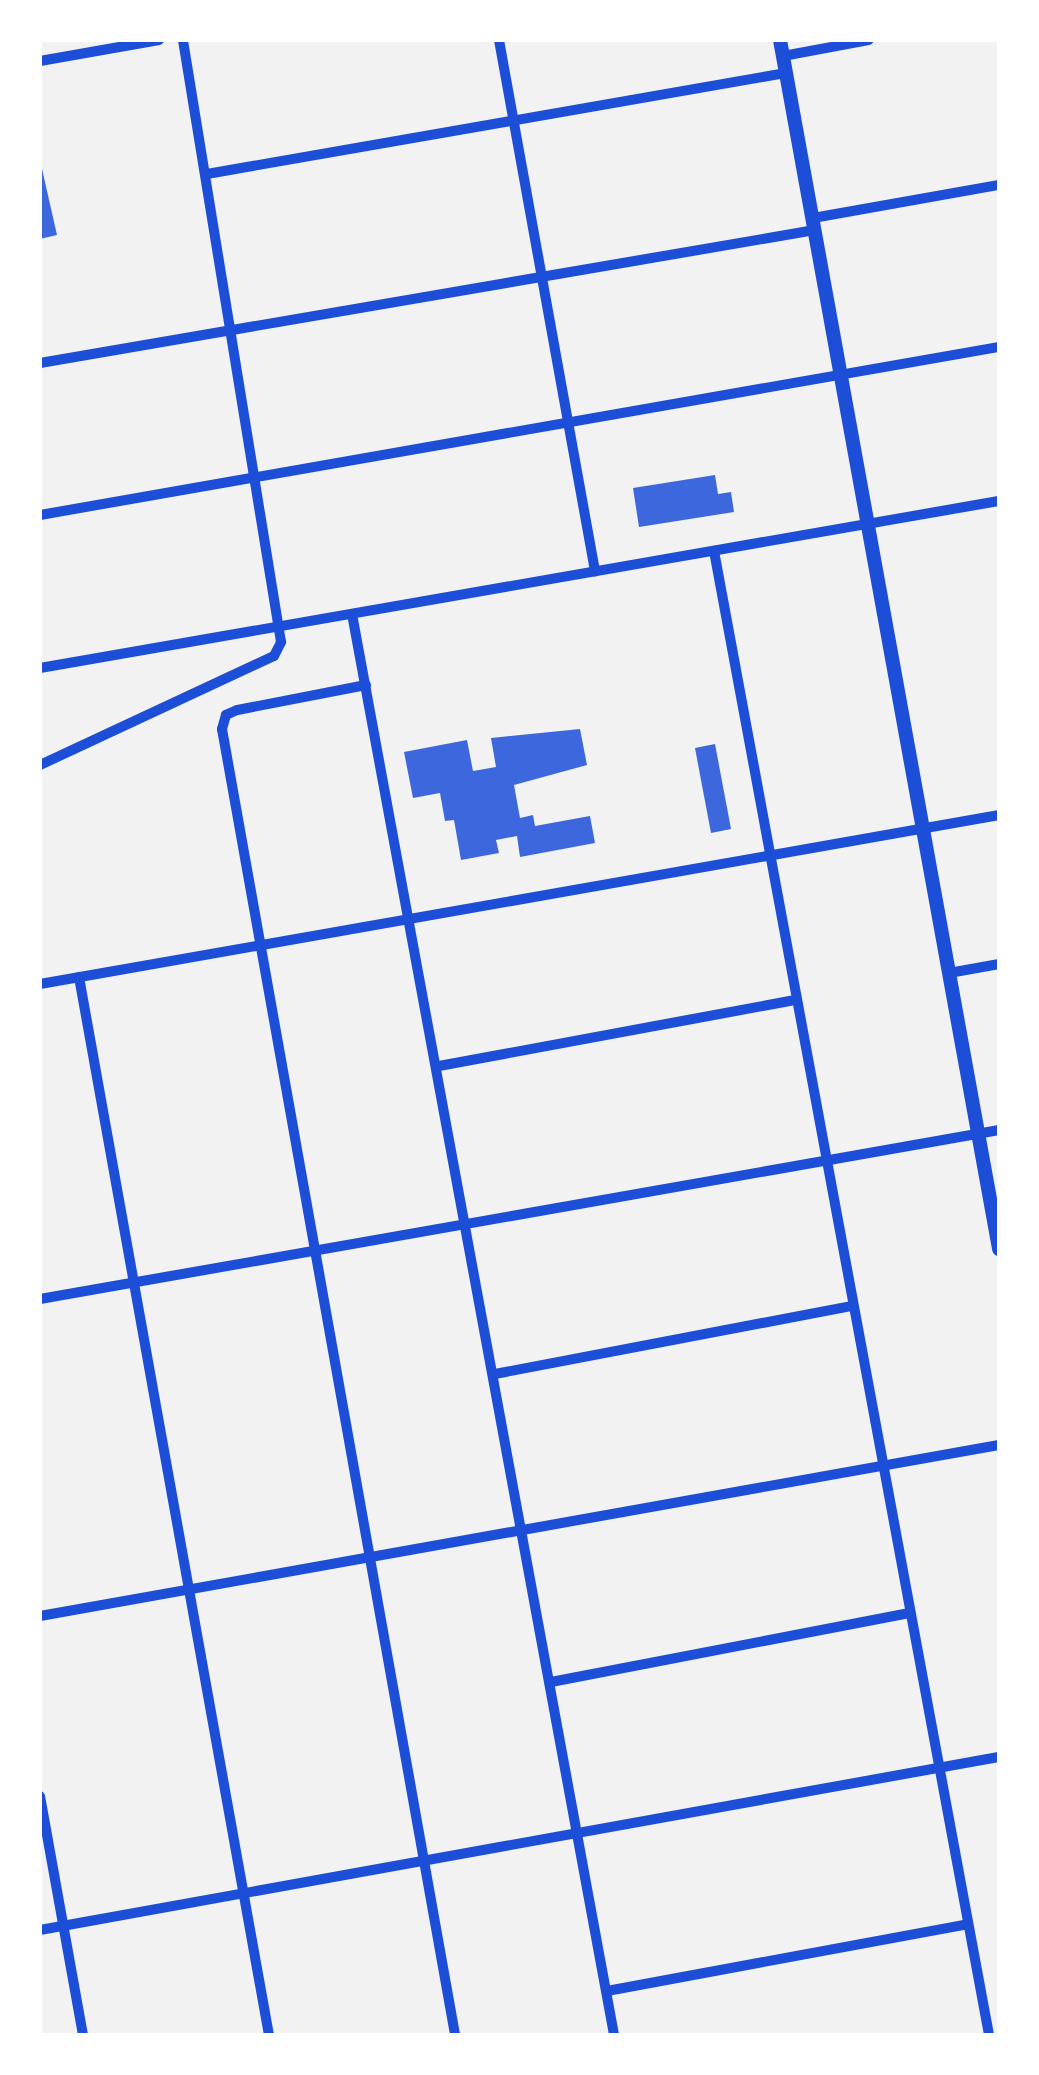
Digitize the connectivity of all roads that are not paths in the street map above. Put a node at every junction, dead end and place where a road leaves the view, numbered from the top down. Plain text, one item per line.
1 (160, 40) edge
2 (182, 40) edge
3 (499, 40) edge
4 (869, 40) edge
5 (781, 48) edge
6 (40, 61) edge
7 (786, 73) junction
8 (514, 122) junction
9 (207, 174) junction
10 (999, 185) edge
11 (814, 224) junction
12 (541, 272) junction
13 (234, 328) junction
14 (999, 346) edge
15 (40, 363) edge
16 (842, 376) junction
17 (567, 420) junction
18 (258, 478) junction
19 (999, 500) edge
20 (40, 515) edge
21 (867, 524) junction
22 (714, 550) junction
23 (594, 571) junction
24 (352, 614) junction
25 (284, 625) junction
26 (40, 668) edge
27 (366, 685) junction
28 (40, 766) edge
29 (999, 815) edge
30 (924, 829) junction
31 (767, 854) junction
32 (411, 920) junction
33 (259, 948) junction
34 (999, 964) edge
35 (949, 973) junction
36 (79, 977) junction
37 (40, 984) edge
38 (795, 1000) junction
39 (439, 1066) junction
40 (999, 1130) edge
41 (978, 1134) junction
42 (824, 1161) junction
43 (469, 1225) junction
44 (999, 1248) edge
45 (314, 1251) junction
46 (132, 1282) junction
47 (40, 1299) edge
48 (850, 1306) junction
49 (495, 1374) junction
50 (999, 1445) edge
51 (882, 1466) junction
52 (522, 1531) junction
53 (368, 1558) junction
54 (188, 1589) junction
55 (909, 1613) junction
56 (40, 1616) edge
57 (551, 1682) junction
58 (999, 1757) edge
59 (938, 1768) junction
60 (40, 1796) edge
61 (577, 1834) junction
62 (425, 1860) junction
63 (244, 1894) junction
64 (967, 1924) junction
65 (64, 1925) junction
66 (40, 1930) edge
67 (606, 1990) junction
68 (83, 2035) edge
69 (269, 2035) edge
70 (456, 2035) edge
71 (614, 2035) edge
72 (989, 2035) edge

1 - 6 street
2 - 9 street
3 - 8 street
4 - 5 street
5 - 7 main road
7 - 8 street
7 - 11 main road
8 - 9 street
8 - 12 street
9 - 13 street
10 - 11 street
11 - 12 street
11 - 16 main road
12 - 13 street
12 - 17 street
13 - 15 street
13 - 18 street
14 - 16 street
16 - 17 street
16 - 21 main road
17 - 18 street
17 - 23 street
18 - 20 street
18 - 25 street
19 - 21 street
21 - 22 street
21 - 30 main road
22 - 23 street
22 - 31 street
23 - 24 street
24 - 25 street
24 - 27 street
25 - 26 street
25 - 28 street
27 - 32 street
27 - 33 street
29 - 30 street
30 - 31 street
30 - 35 main road
31 - 32 street
31 - 38 street
32 - 33 street
32 - 39 street
33 - 36 street
33 - 45 street
34 - 35 street
35 - 41 main road
36 - 37 street
36 - 46 street
38 - 39 street
38 - 42 street
39 - 43 street
40 - 41 street
41 - 42 street
41 - 44 main road
42 - 43 street
42 - 48 street
43 - 45 street
43 - 49 street
45 - 46 street
45 - 53 street
46 - 47 street
46 - 54 street
48 - 49 street
48 - 51 street
49 - 52 street
50 - 51 street
51 - 52 street
51 - 55 street
52 - 53 street
52 - 57 street
53 - 54 street
53 - 62 street
54 - 56 street
54 - 63 street
55 - 57 street
55 - 59 street
57 - 61 street
58 - 59 street
59 - 61 street
59 - 64 street
60 - 65 street
61 - 62 street
61 - 67 street
62 - 63 street
62 - 70 street
63 - 65 street
63 - 69 street
64 - 67 street
64 - 72 street
65 - 66 street
65 - 68 street
67 - 71 street

